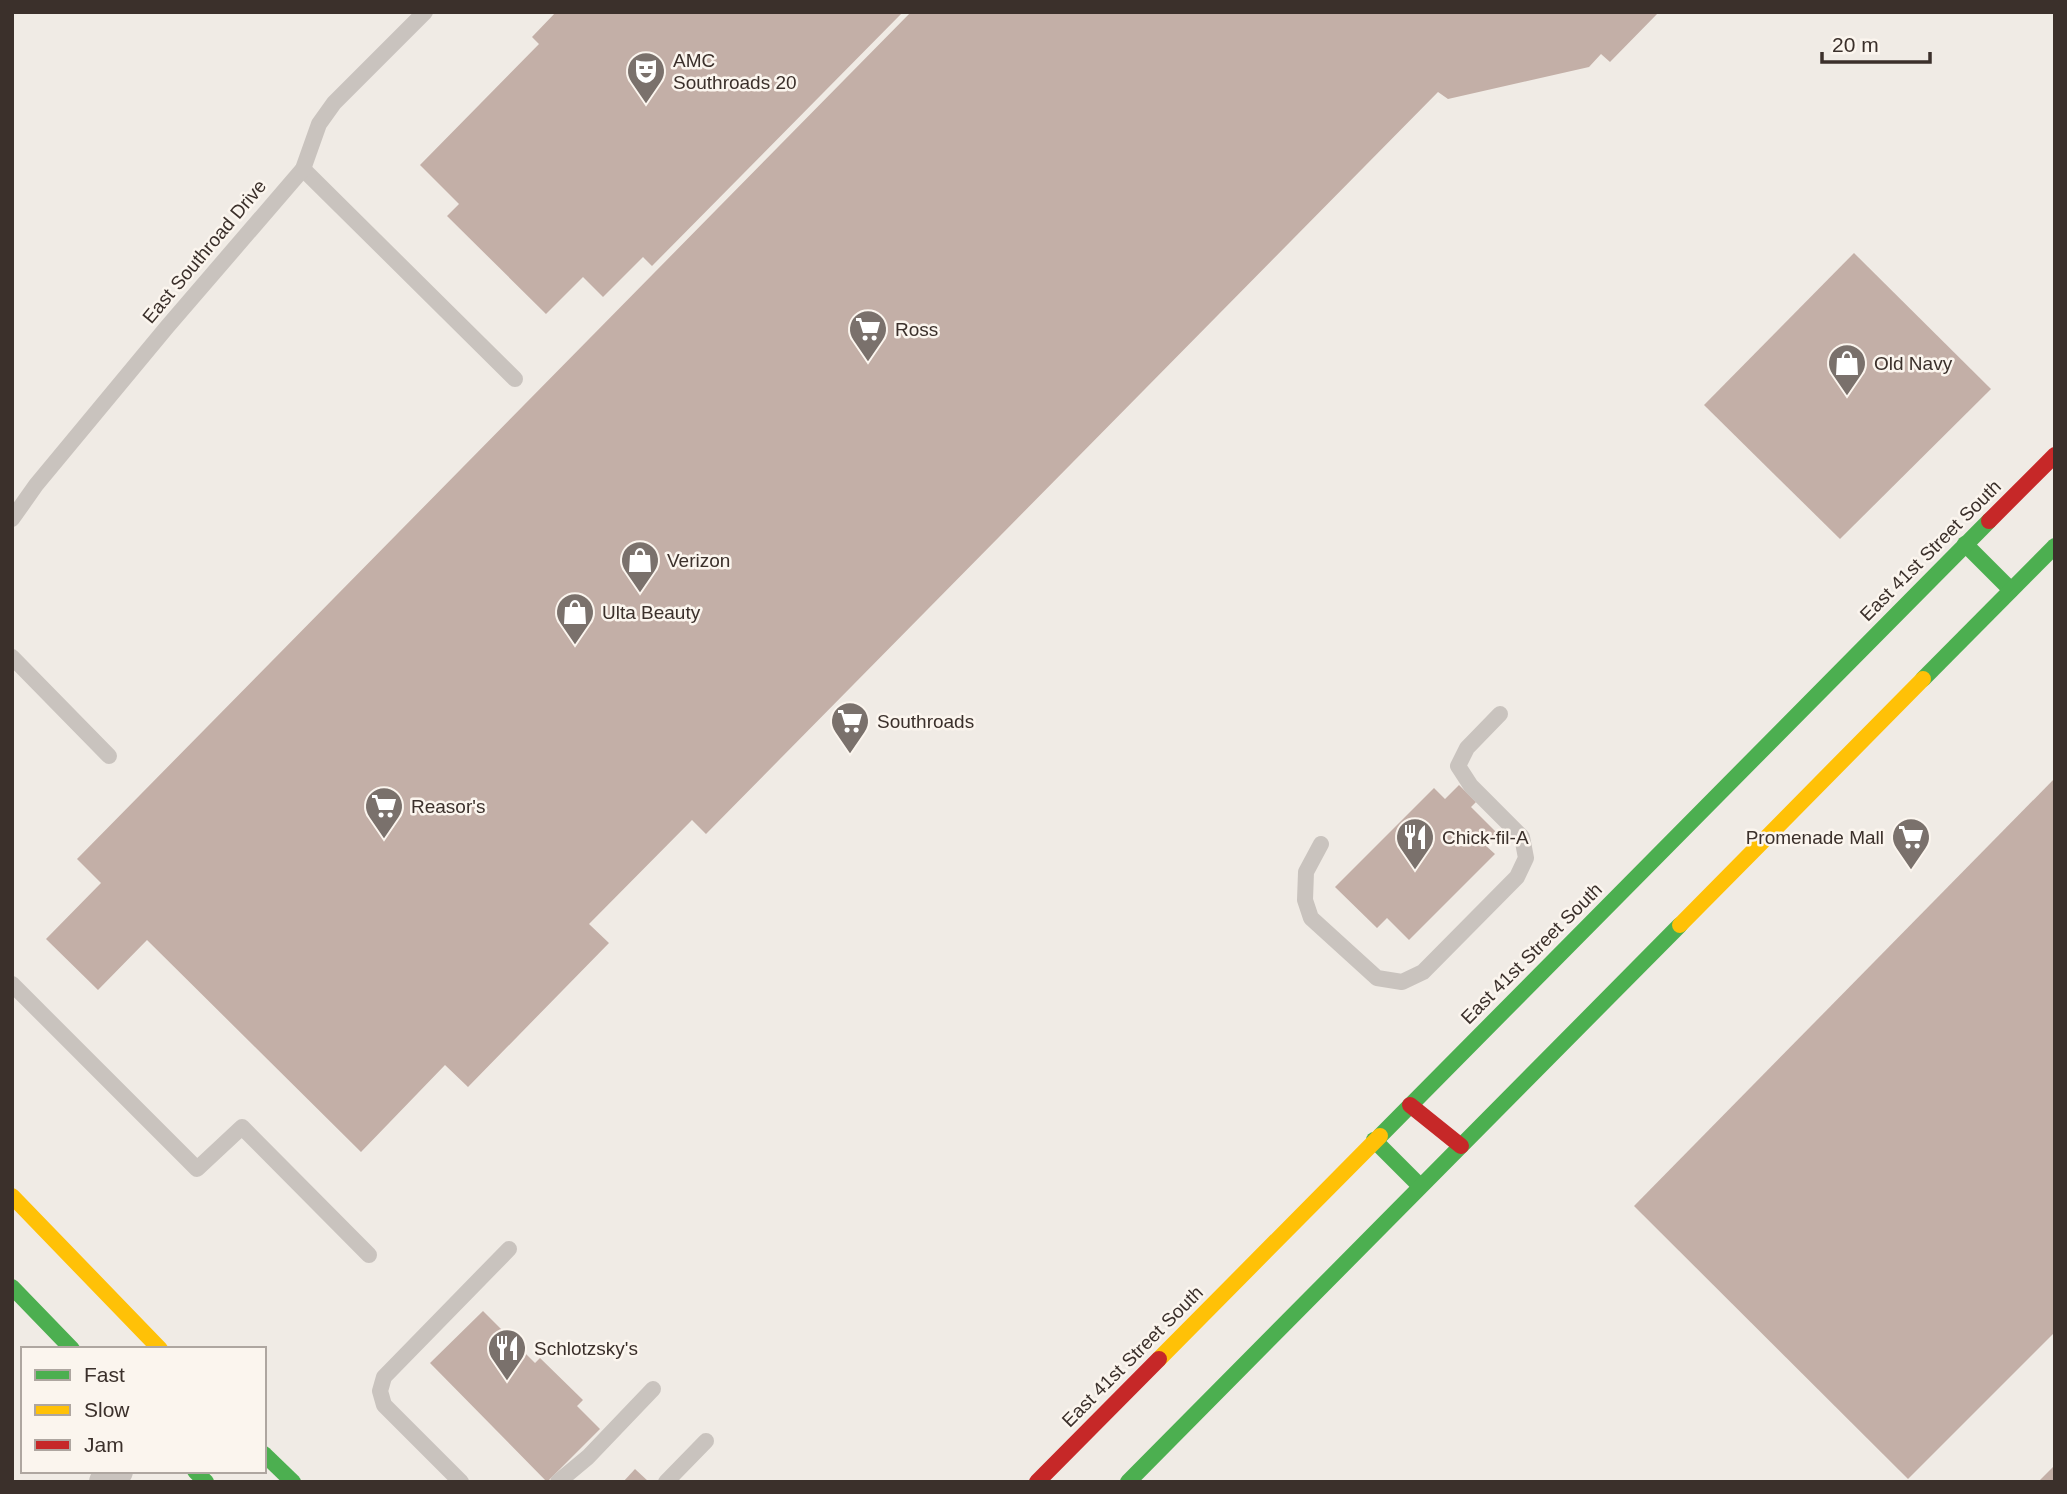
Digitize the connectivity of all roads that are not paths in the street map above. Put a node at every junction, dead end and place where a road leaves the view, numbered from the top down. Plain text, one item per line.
1 (425, 12) edge
2 (303, 169) junction
3 (516, 379) dead end
4 (2055, 455) edge
5 (12, 519) edge
6 (1965, 544) junction
7 (2055, 546) edge
8 (2011, 590) junction
9 (12, 657) edge
10 (1500, 714) dead end
11 (109, 756) dead end
12 (1321, 844) dead end
13 (12, 984) edge
14 (1410, 1105) junction
15 (1374, 1140) junction
16 (1461, 1146) junction
17 (1419, 1185) junction
18 (12, 1196) edge
19 (509, 1249) dead end
20 (369, 1255) dead end
21 (12, 1287) edge
22 (70, 1347) edge
23 (158, 1347) edge
24 (653, 1389) dead end
25 (706, 1441) dead end
26 (266, 1456) edge
27 (293, 1482) edge
28 (461, 1482) edge
29 (558, 1482) edge
30 (666, 1482) edge
31 (1037, 1482) edge
32 (1128, 1482) edge

1 - 2 lane, East Southroad Drive
2 - 3 lane
2 - 5 lane, East Southroad Drive
4 - 6 main road, East 41st Street South
6 - 8 main road
6 - 14 main road, East 41st Street South
7 - 8 main road
8 - 16 main road
9 - 11 lane
10 - 12 lane
13 - 20 lane
14 - 15 main road, East 41st Street South
14 - 16 main road
15 - 17 main road
15 - 31 main road, East 41st Street South
16 - 17 main road
17 - 32 main road
18 - 23 main road
19 - 28 lane
21 - 22 main road
24 - 29 lane
25 - 30 lane
26 - 27 main road

